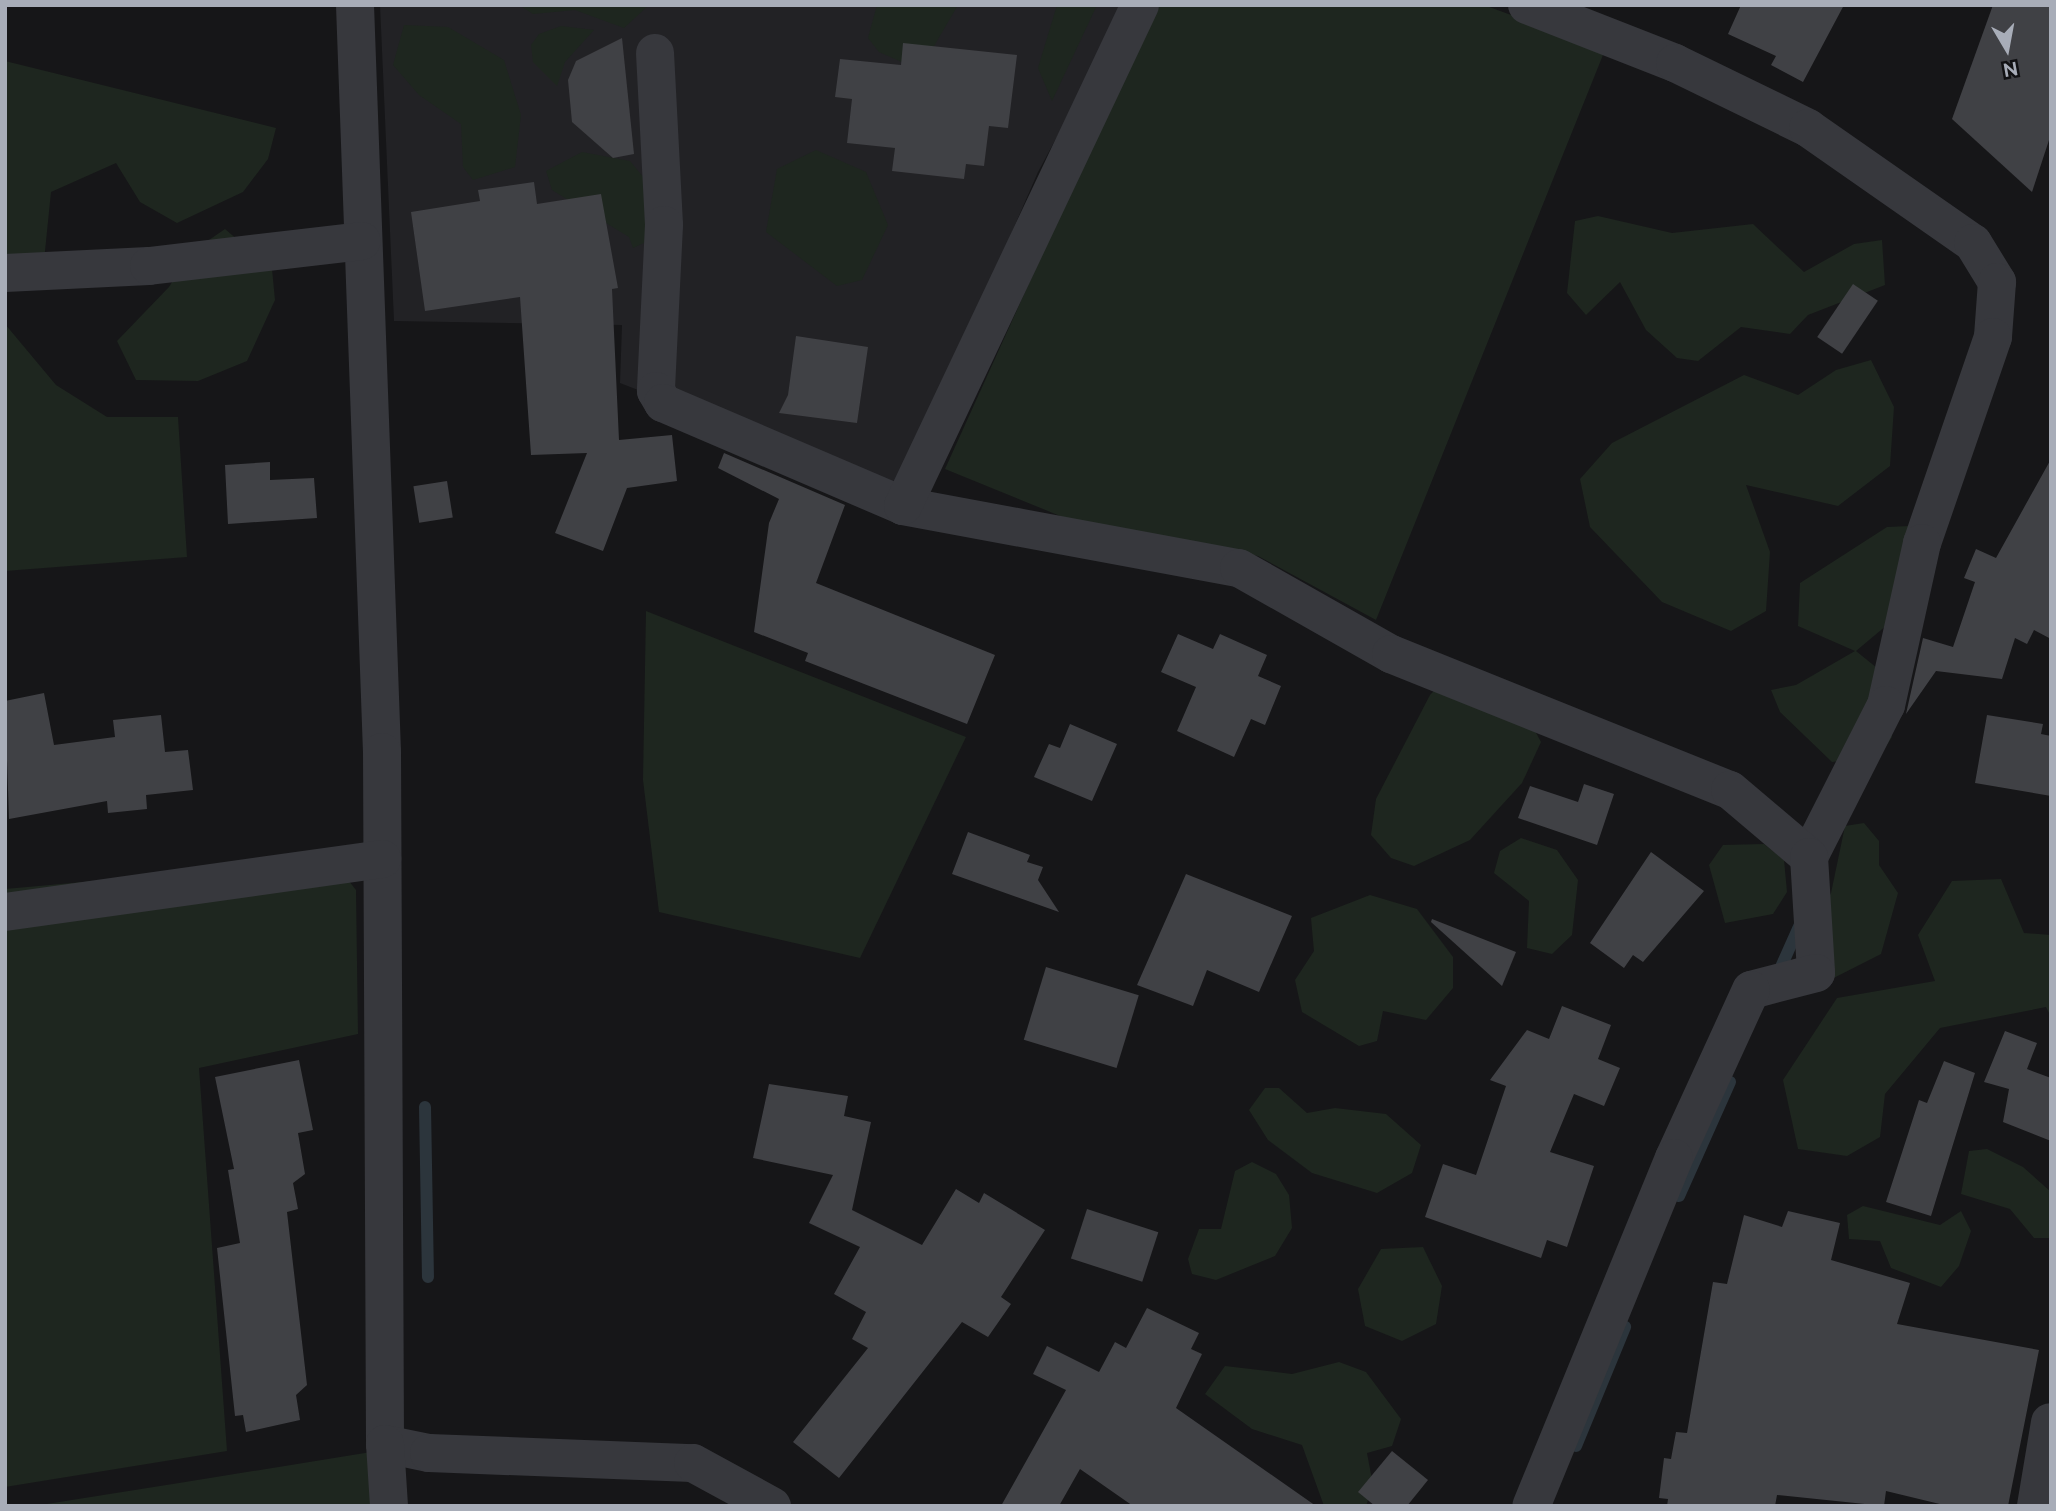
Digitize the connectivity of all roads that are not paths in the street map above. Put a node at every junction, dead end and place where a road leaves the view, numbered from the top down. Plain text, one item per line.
1 (355, 5) edge
2 (1140, 5) edge
3 (1527, 5) edge
4 (655, 52) dead end
5 (362, 240) junction
6 (5, 273) edge
7 (903, 506) junction
8 (1809, 857) junction
9 (382, 859) junction
10 (5, 912) edge
11 (2050, 1422) edge
12 (385, 1444) junction
13 (389, 1506) edge
14 (772, 1506) edge
15 (1531, 1506) edge
16 (2036, 1506) edge

1 - 5 street
2 - 7 street
3 - 8 street
4 - 7 street
5 - 6 street
5 - 9 street
7 - 8 street
8 - 15 street
9 - 10 street
9 - 12 street
11 - 16 street
12 - 13 street
12 - 14 street

